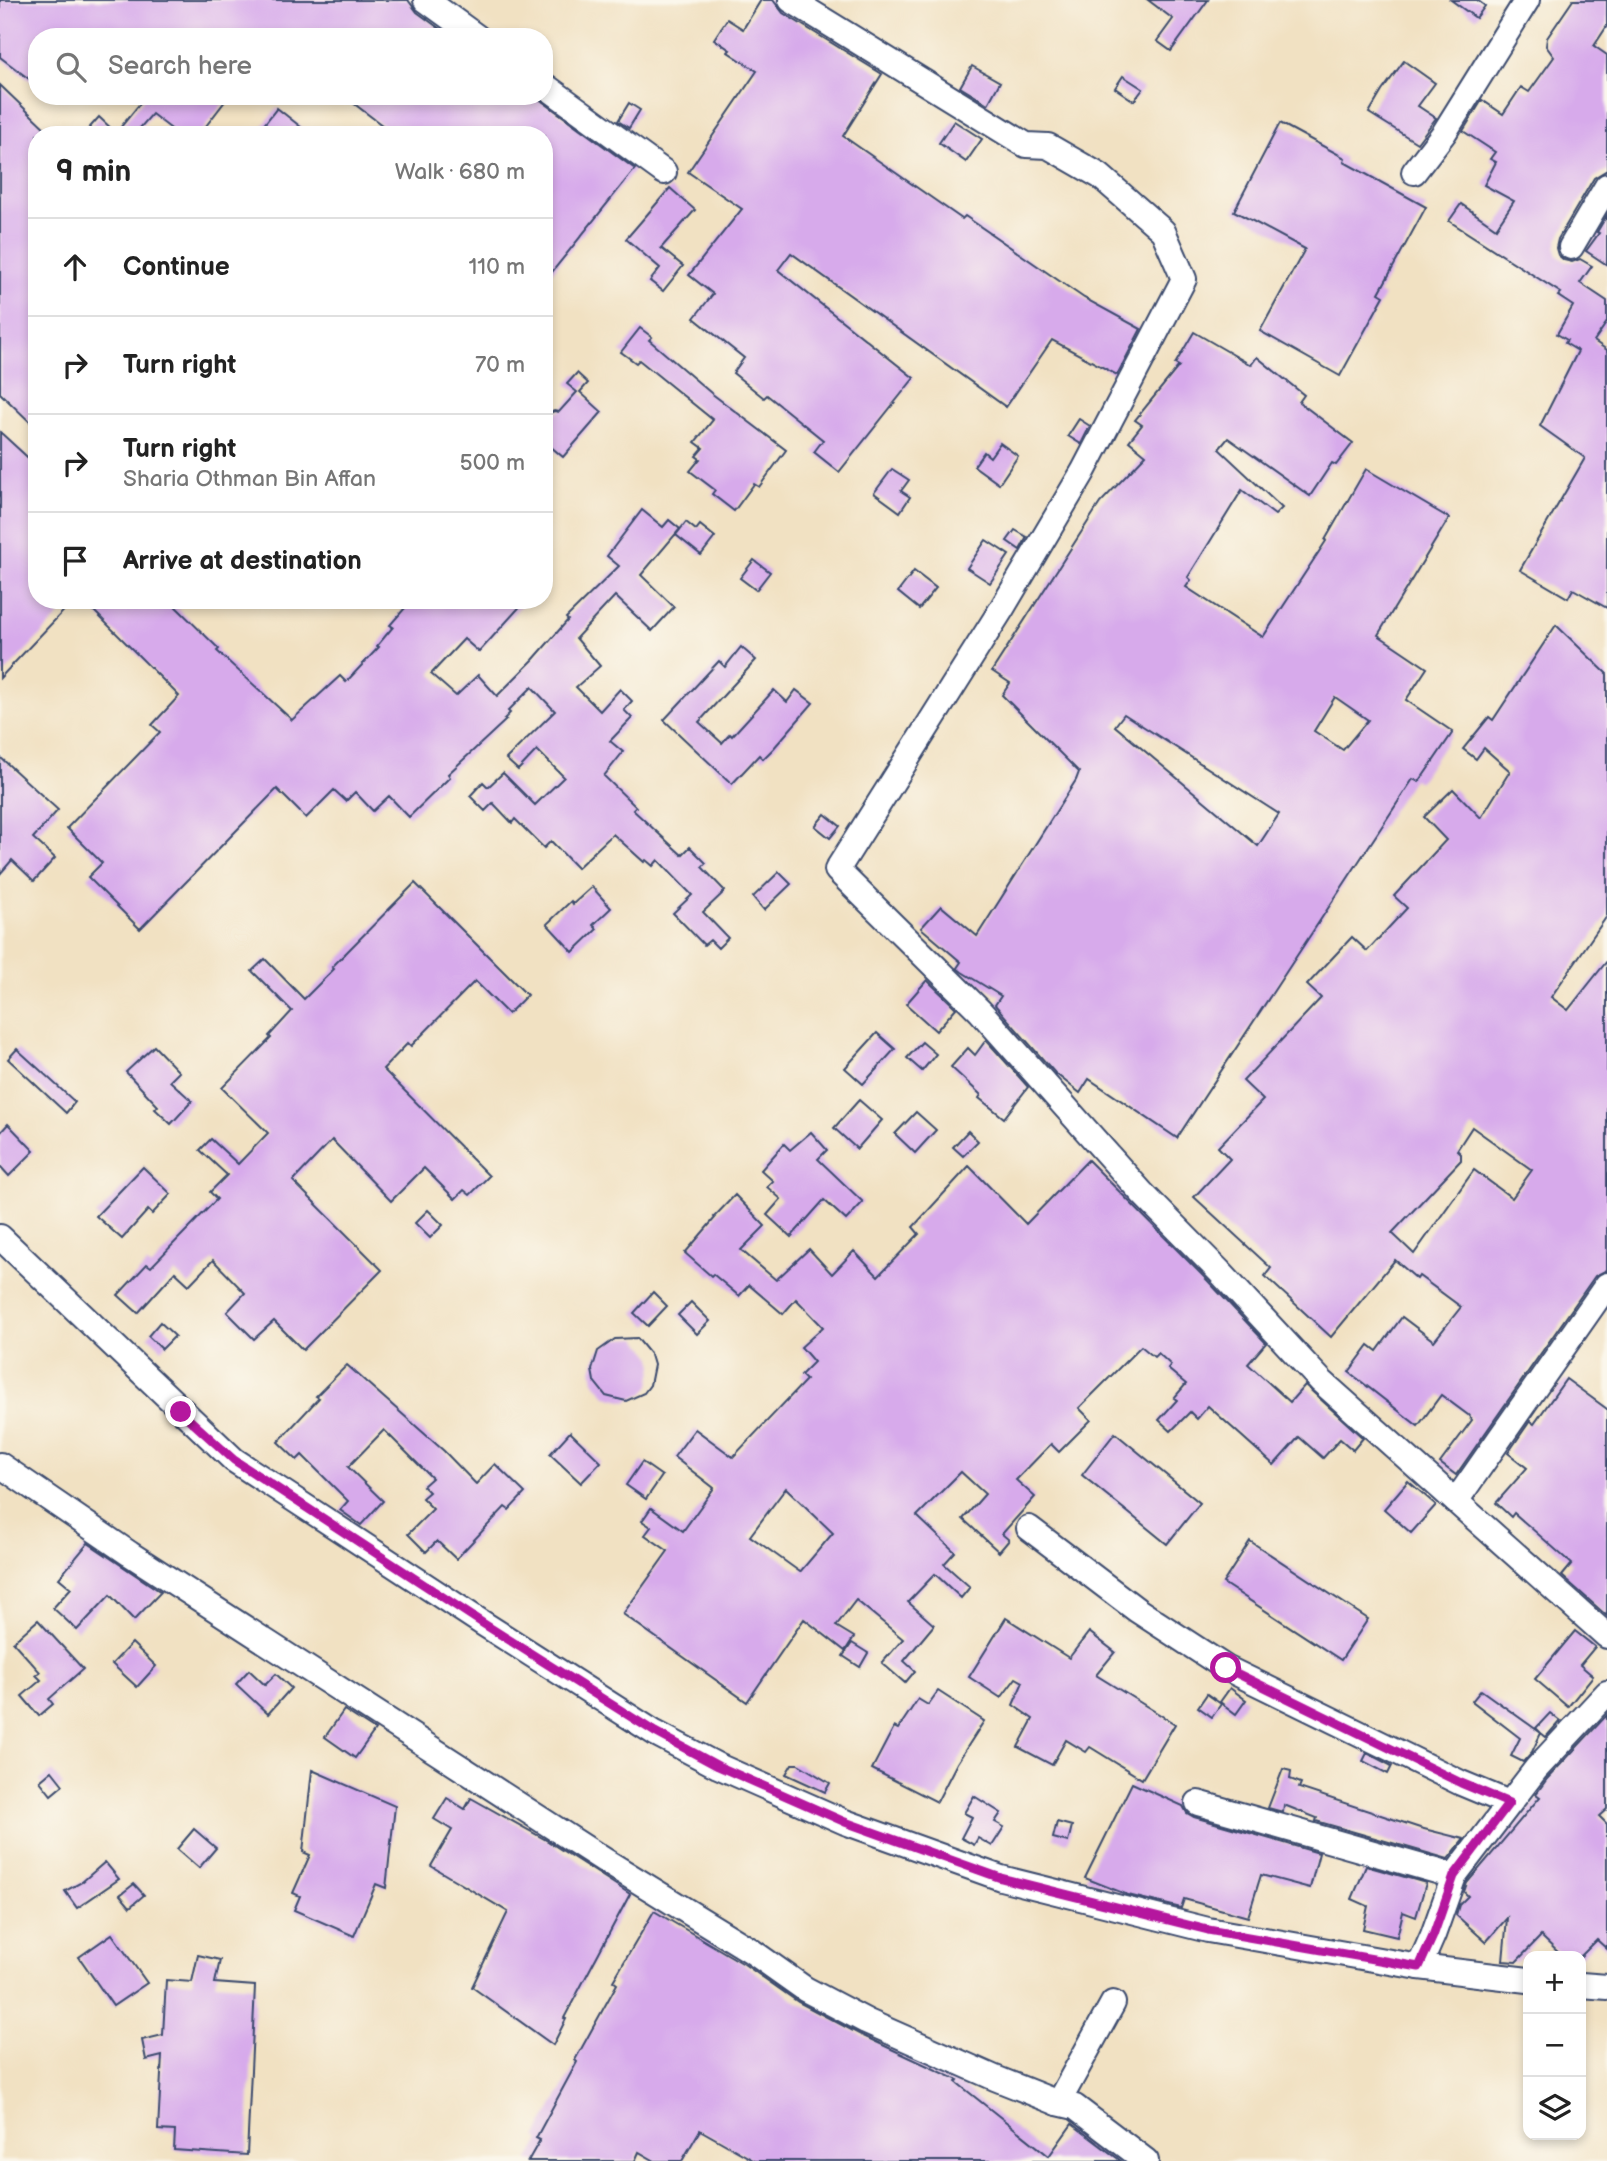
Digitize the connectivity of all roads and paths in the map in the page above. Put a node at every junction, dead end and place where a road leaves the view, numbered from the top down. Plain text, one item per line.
1 (426, 0) edge
2 (792, 0) edge
3 (1527, 0) edge
4 (465, 28) edge
5 (553, 92) edge
6 (664, 172) dead end
7 (1414, 172) dead end
8 (1607, 186) edge
9 (1572, 247) dead end
10 (0, 1237) edge
11 (1607, 1285) edge
12 (0, 1465) edge
13 (1456, 1501) junction
14 (1029, 1528) dead end
15 (1607, 1636) edge
16 (1607, 1693) edge
17 (1198, 1803) dead end
18 (1509, 1803) junction
19 (1454, 1876) junction
20 (1419, 1967) junction
21 (1523, 1979) edge
22 (1586, 1985) edge
23 (1607, 1987) edge
24 (1113, 2003) dead end
25 (1058, 2103) junction
26 (1146, 2161) edge

1 - 4 street
2 - 13 street
3 - 7 street
5 - 6 street
8 - 9 street
10 - 20 street
11 - 13 street
12 - 25 street
13 - 15 street
14 - 18 street
16 - 18 street
17 - 19 street
18 - 19 street
19 - 20 street
20 - 21 street
22 - 23 street
24 - 25 street
25 - 26 street

